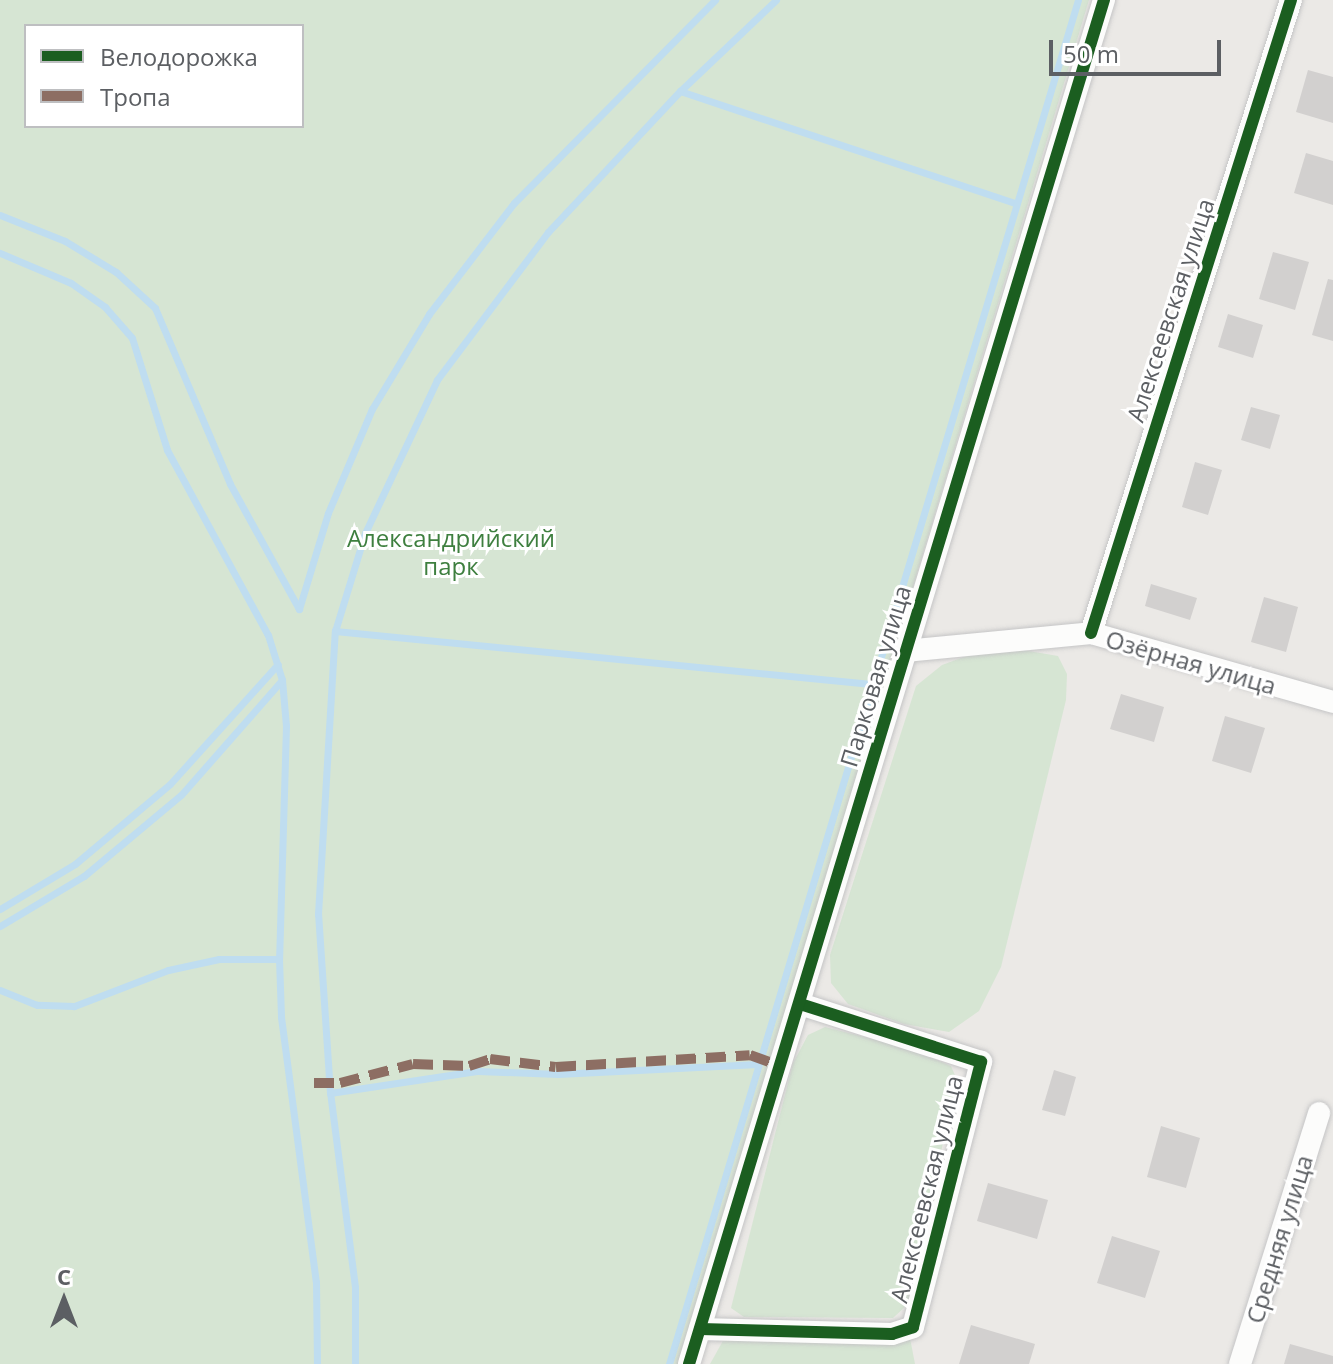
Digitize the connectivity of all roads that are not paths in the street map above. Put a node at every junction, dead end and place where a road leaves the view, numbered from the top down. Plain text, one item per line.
1 (1104, 0) edge
2 (1291, 0) edge
3 (1091, 633) junction
4 (905, 651) junction
5 (1333, 702) edge
6 (800, 1004) junction
7 (1319, 1113) dead end
8 (700, 1329) junction
9 (689, 1364) edge
10 (1240, 1364) edge

1 - 4 street, Парковая улица
2 - 3 street, Алексеевская улица
3 - 4 street, Озёрная улица
3 - 5 street, Озёрная улица
4 - 6 street, Парковая улица
6 - 8 street, Парковая улица
6 - 8 street, Алексеевская улица
7 - 10 street, Средняя улица
8 - 9 street, Парковая улица

